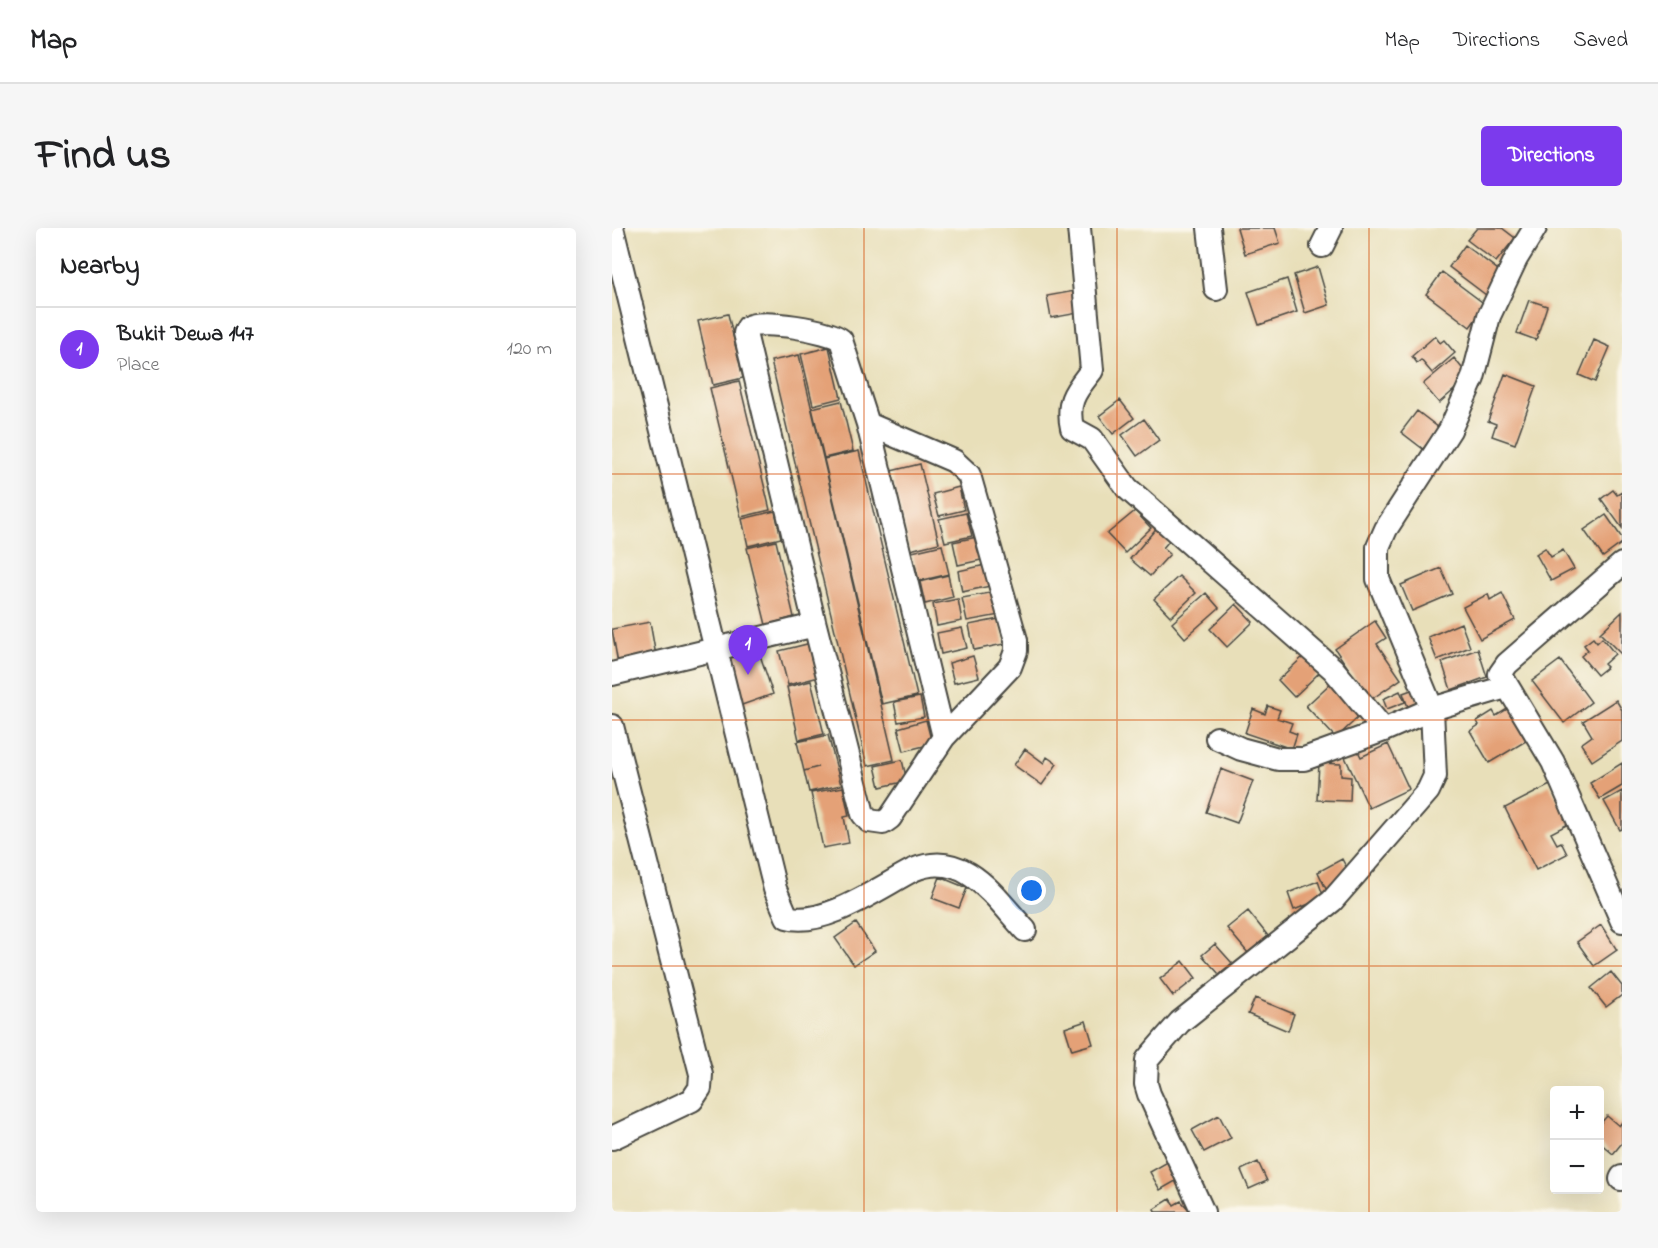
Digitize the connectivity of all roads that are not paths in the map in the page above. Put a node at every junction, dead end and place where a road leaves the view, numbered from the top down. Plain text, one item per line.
1 (612, 228) edge
2 (1079, 228) edge
3 (1209, 228) edge
4 (1534, 228) edge
5 (1216, 289) dead end
6 (868, 424) junction
7 (1622, 564) edge
8 (815, 625) junction
9 (717, 649) junction
10 (612, 674) edge
11 (1506, 687) junction
12 (1432, 709) junction
13 (612, 726) edge
14 (1384, 730) junction
15 (944, 736) junction
16 (1217, 738) dead end
17 (1617, 891) edge
18 (1622, 921) edge
19 (1025, 930) dead end
20 (612, 1137) edge
21 (1203, 1212) edge

1 - 9 street
2 - 14 street
3 - 5 street
4 - 12 street
6 - 8 street
6 - 15 street
6 - 15 street
7 - 11 street
8 - 9 street
8 - 15 street
9 - 10 street
9 - 19 street
11 - 12 street
11 - 17 street
12 - 14 street
12 - 21 street
13 - 20 street
14 - 16 street
17 - 18 street

